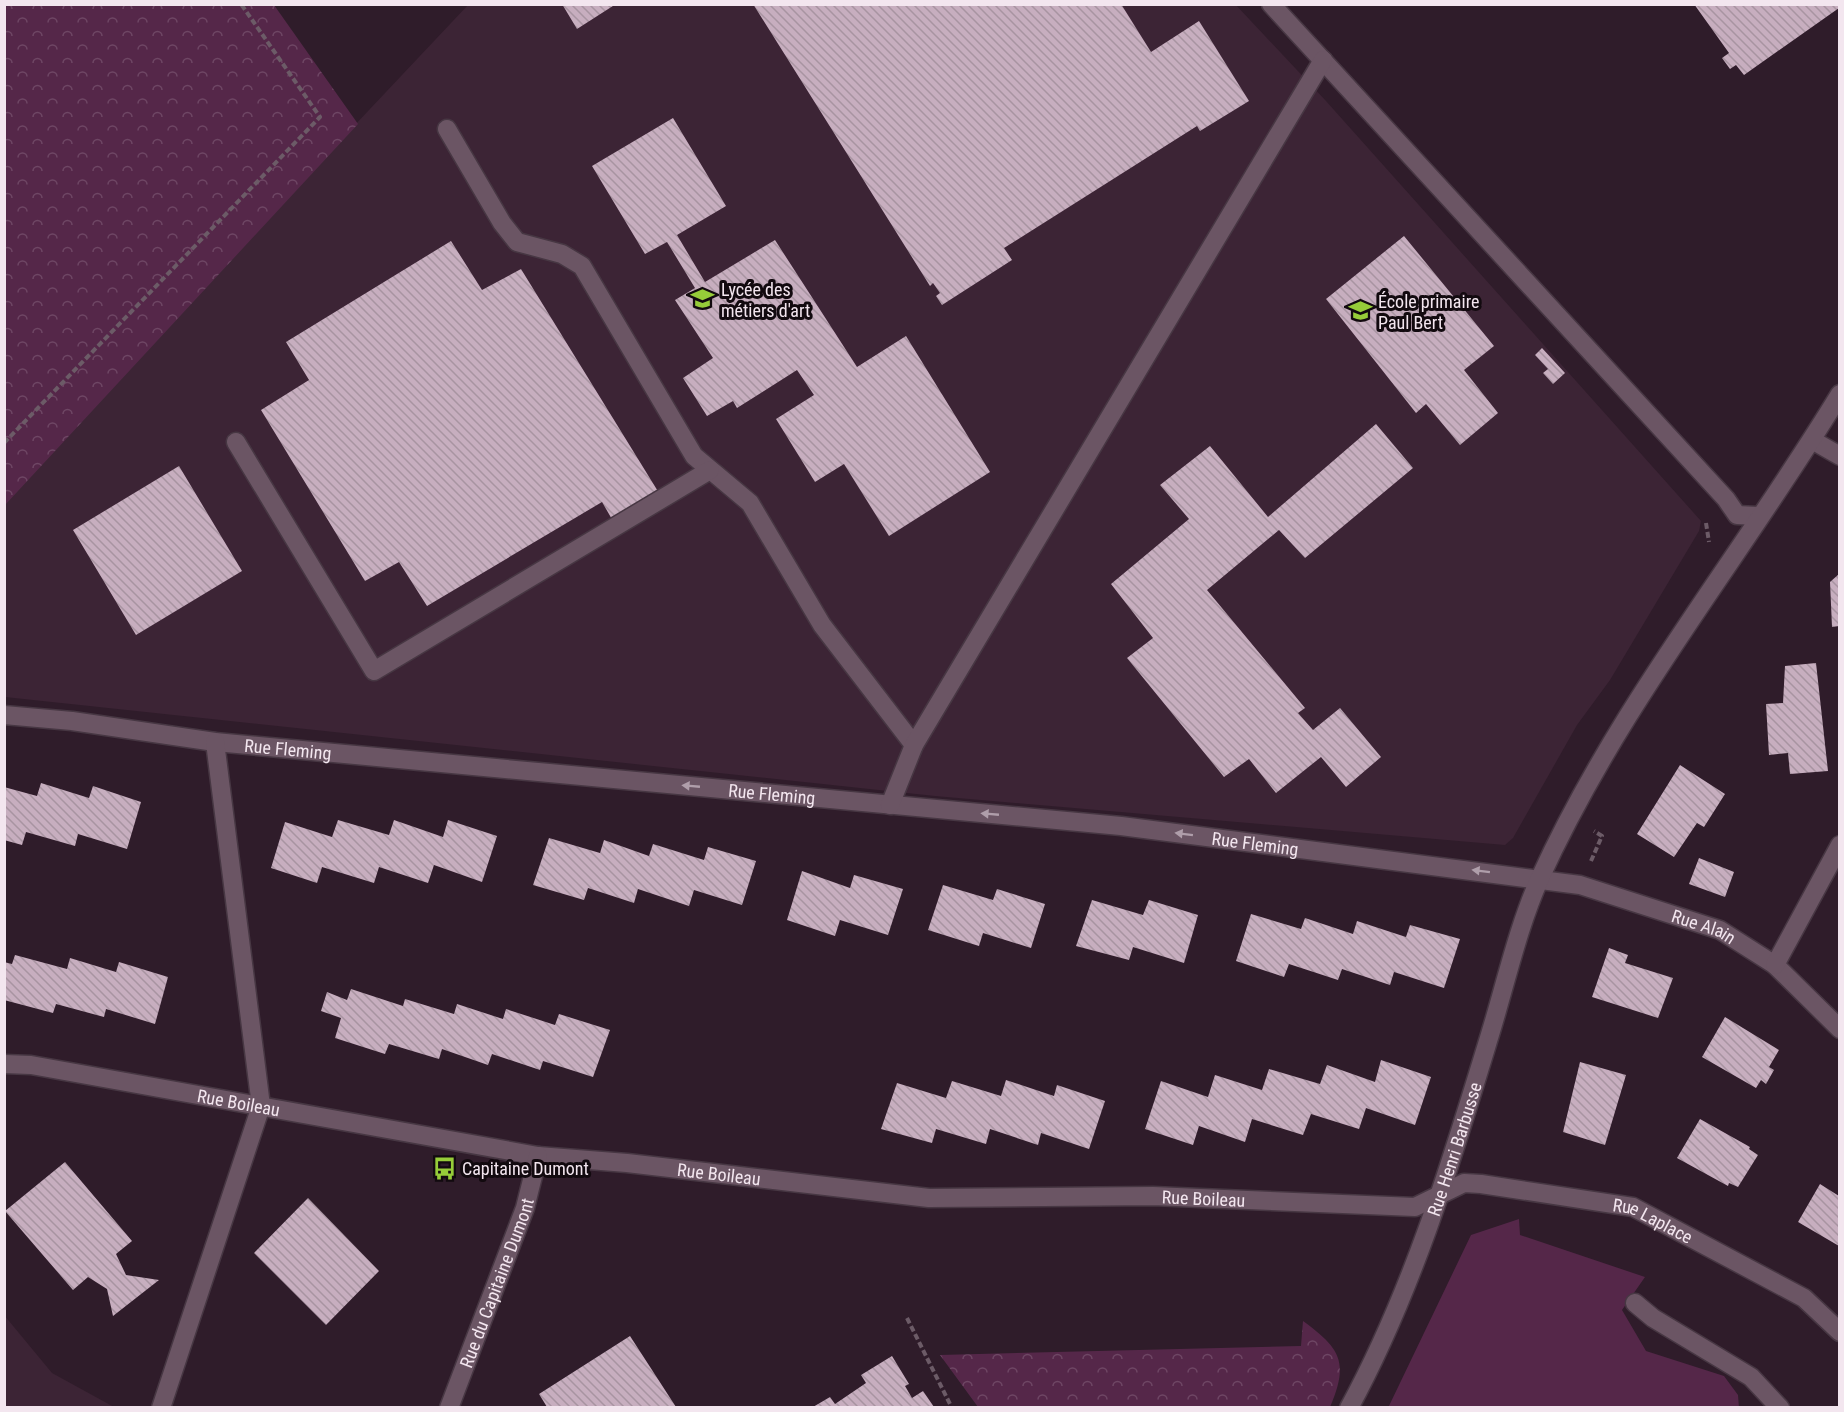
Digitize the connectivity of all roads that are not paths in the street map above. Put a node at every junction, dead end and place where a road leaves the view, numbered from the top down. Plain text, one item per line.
1 (1271, 4) edge
2 (1323, 60) junction
3 (447, 129) dead end
4 (1839, 394) edge
5 (1812, 440) junction
6 (236, 442) dead end
7 (1839, 456) edge
8 (711, 470) junction
9 (1758, 516) junction
10 (4, 714) edge
11 (215, 742) junction
12 (914, 745) junction
13 (890, 805) junction
14 (1839, 845) edge
15 (1539, 882) junction
16 (1775, 965) junction
17 (1839, 1029) edge
18 (4, 1064) edge
19 (261, 1106) junction
20 (538, 1156) junction
21 (1440, 1195) junction
22 (1635, 1303) dead end
23 (1839, 1332) edge
24 (161, 1407) edge
25 (449, 1407) edge
26 (1349, 1407) edge
27 (1780, 1407) edge

1 - 2 street
2 - 9 street
2 - 12 street
3 - 8 street
4 - 5 street
5 - 7 street
5 - 9 street, Rue Henri Barbusse
6 - 8 street
8 - 12 street
9 - 15 street, Rue Henri Barbusse
10 - 11 street, Rue Fleming
13 -> 11 street, Rue Fleming
11 - 19 street
12 - 13 street
15 -> 13 street, Rue Fleming
14 - 16 street
15 - 16 street, Rue Alain
15 - 21 street, Rue Henri Barbusse
16 - 17 street, Rue Alain
18 - 19 street, Rue Boileau
19 - 20 street, Rue Boileau
19 - 24 street
20 - 21 street, Rue Boileau
20 - 25 street, Rue du Capitaine Dumont
21 - 23 street, Rue Laplace
21 - 26 street, Rue Henri Barbusse
22 - 27 street

